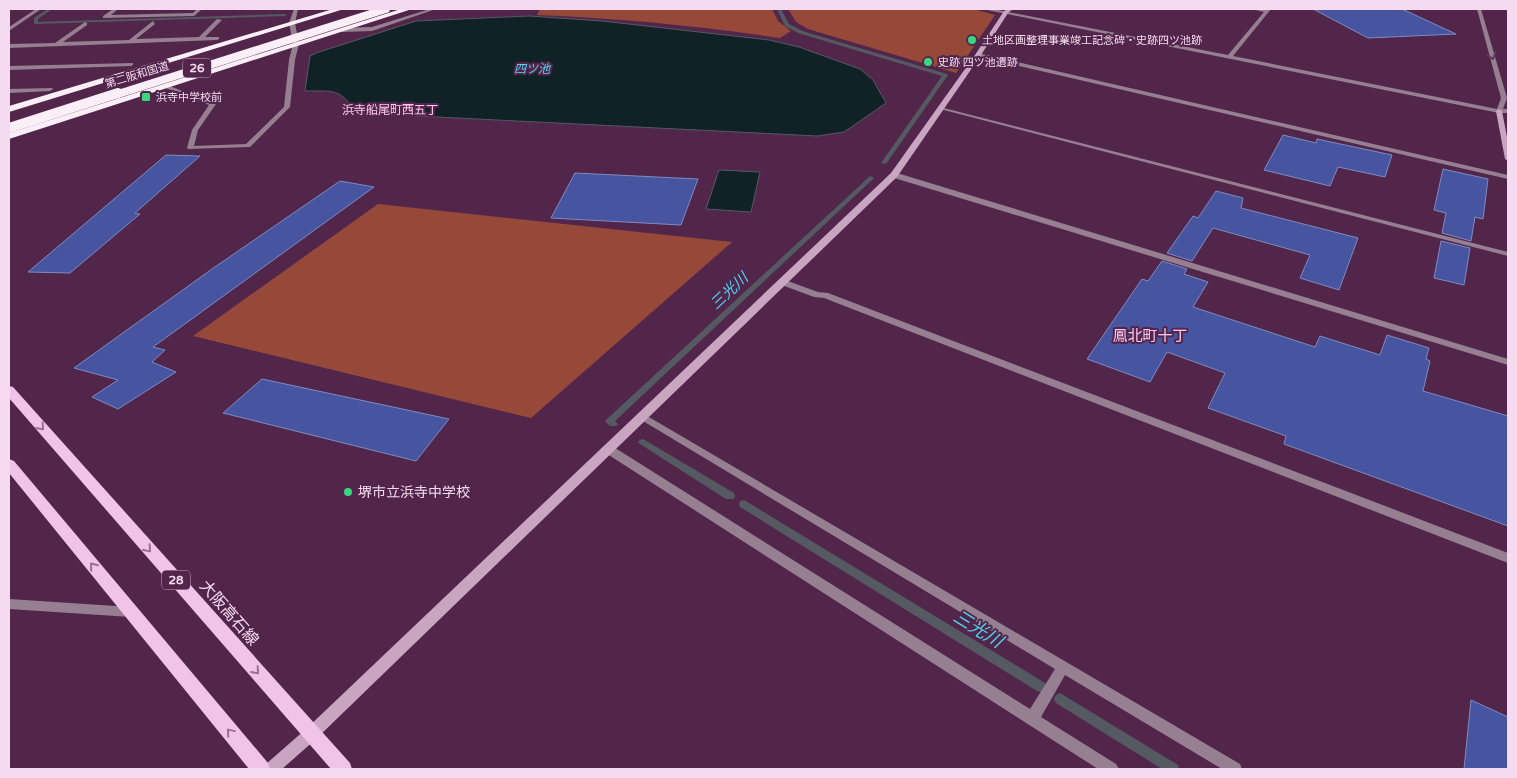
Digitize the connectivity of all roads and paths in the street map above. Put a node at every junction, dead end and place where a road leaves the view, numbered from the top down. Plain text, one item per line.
1 (39, 9) edge
2 (116, 9) edge
3 (200, 9) edge
4 (296, 9) edge
5 (340, 9) edge
6 (362, 9) edge
7 (386, 9) edge
8 (408, 9) edge
9 (434, 9) edge
10 (987, 9) edge
11 (1253, 9) edge
12 (1479, 9) edge
13 (1268, 10) edge
14 (1008, 11) edge
15 (219, 20) dead end
16 (153, 23) dead end
17 (292, 23) junction
18 (85, 24) dead end
19 (9, 29) edge
20 (342, 30) junction
21 (201, 38) junction
22 (217, 38) dead end
23 (131, 41) junction
24 (56, 44) junction
25 (296, 44) junction
26 (9, 46) edge
27 (978, 55) junction
28 (1230, 57) junction
29 (131, 64) dead end
30 (9, 68) edge
31 (165, 86) junction
32 (50, 89) dead end
33 (9, 91) edge
34 (942, 108) junction
35 (9, 109) edge
36 (1499, 111) junction
37 (1508, 111) edge
38 (9, 118) edge
39 (9, 128) edge
40 (9, 136) edge
41 (1508, 159) edge
42 (894, 175) junction
43 (1508, 177) edge
44 (1508, 254) edge
45 (782, 282) junction
46 (1508, 362) edge
47 (9, 390) edge
48 (642, 417) junction
49 (612, 446) junction
50 (9, 464) edge
51 (1508, 558) edge
52 (9, 604) edge
53 (131, 612) junction
54 (1064, 667) junction
55 (1034, 715) junction
56 (311, 734) junction
57 (261, 769) edge
58 (271, 769) edge
59 (343, 769) edge
60 (1111, 769) edge
61 (1235, 769) edge

1 - 19 street
2 - 3 street
4 - 17 street
5 - 17 highway, 26
6 - 38 highway, 第二阪和国道 / 26
7 - 39 highway, 第二阪和国道 / 26, bridge
8 - 20 highway, 26
9 - 20 street
10 - 14 street
11 - 13 street
12 -> 36 street
13 - 28 street
14 - 27 street
14 - 28 street
15 - 21 street
16 - 23 street
17 - 25 street
17 - 35 highway, 26
18 - 24 street
20 - 25 highway, 26
21 - 22 street
21 - 23 street
23 - 24 street
24 - 26 street
25 - 31 highway, 26
25 - 31 street
27 - 34 street
27 - 43 street
28 - 36 street
29 - 30 street
31 - 40 highway, 26
32 - 33 street
34 - 42 street
34 - 44 street
36 - 37 street
36 - 41 street
42 - 45 street
42 - 46 street
45 - 48 street
45 - 51 street
47 -> 56 main road, 大阪高石線 / 28
48 - 49 street
48 - 54 street
49 - 55 street
49 - 56 street
53 -> 50 main road
52 - 53 street
57 -> 53 main road
54 - 55 street
54 - 61 street
55 - 60 street
56 - 58 street
56 - 59 main road, 大阪高石線 / 28

